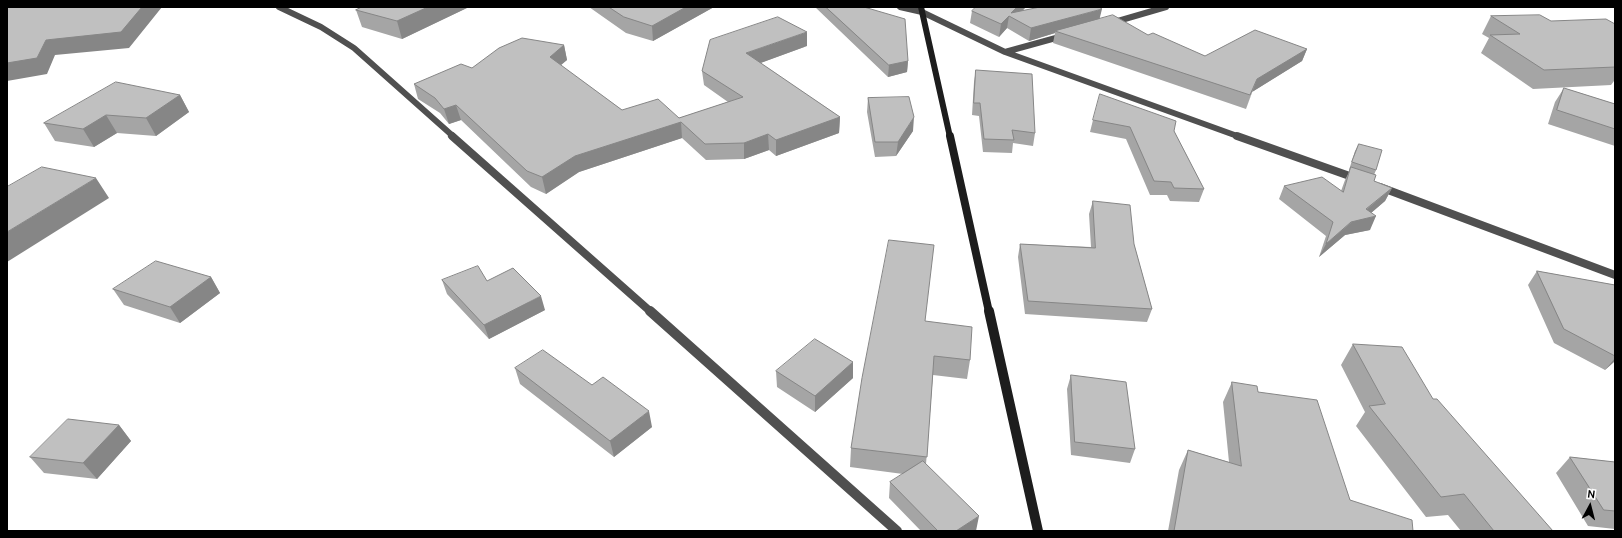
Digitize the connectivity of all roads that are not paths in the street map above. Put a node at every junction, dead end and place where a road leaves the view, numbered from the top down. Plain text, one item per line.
1 (279, 7) edge
2 (900, 7) edge
3 (1166, 7) edge
4 (921, 9) edge
5 (1105, 24) edge
6 (1066, 35) edge
7 (1005, 52) junction
8 (1367, 182) edge
9 (1375, 185) edge
10 (1615, 275) edge
11 (896, 531) edge
12 (1038, 531) edge

1 - 11 street
2 - 4 street
3 - 5 street
4 - 7 street
4 - 12 main road
6 - 7 street
7 - 8 street
9 - 10 street

